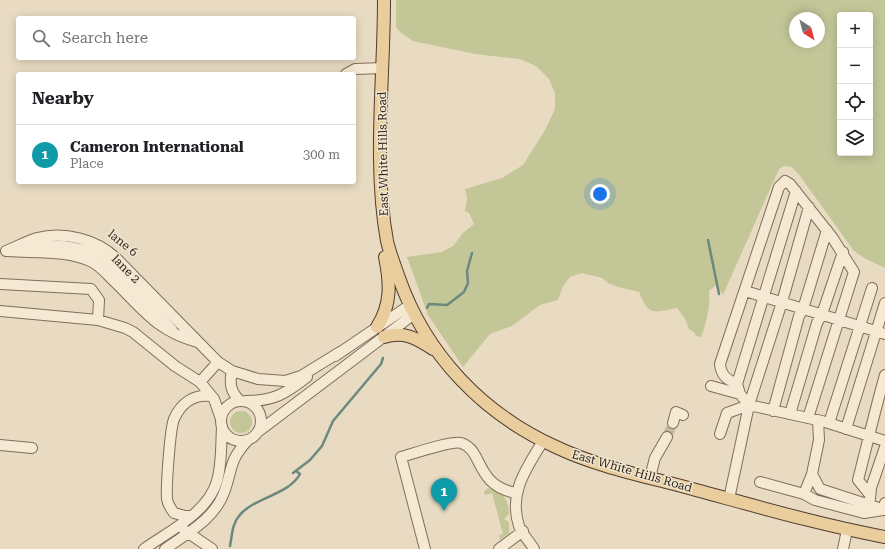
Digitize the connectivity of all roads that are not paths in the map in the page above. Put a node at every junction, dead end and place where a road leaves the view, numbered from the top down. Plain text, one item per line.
1 (384, 0) edge
2 (383, 68) junction
3 (350, 72) edge
4 (796, 191) junction
5 (809, 207) junction
6 (827, 230) junction
7 (53, 243) junction
8 (388, 244) junction
9 (3, 252) edge
10 (843, 252) junction
11 (0, 284) edge
12 (872, 288) dead end
13 (745, 291) junction
14 (764, 297) junction
15 (782, 302) junction
16 (885, 303) edge
17 (156, 308) junction
18 (412, 309) junction
19 (804, 309) junction
20 (0, 311) edge
21 (822, 314) junction
22 (839, 319) junction
23 (98, 320) junction
24 (861, 326) junction
25 (377, 327) junction
26 (881, 332) edge
27 (384, 337) junction
28 (194, 341) junction
29 (436, 351) junction
30 (340, 352) junction
31 (218, 362) junction
32 (232, 372) junction
33 (885, 375) edge
34 (200, 382) junction
35 (737, 384) junction
36 (711, 386) dead end
37 (740, 394) junction
38 (211, 396) junction
39 (243, 401) junction
40 (749, 405) junction
41 (772, 411) junction
42 (790, 414) junction
43 (683, 415) dead end
44 (808, 418) junction
45 (818, 420) junction
46 (221, 423) junction
47 (673, 423) tunnel mouth
48 (829, 423) junction
49 (846, 429) junction
50 (259, 431) junction
51 (720, 434) dead end
52 (869, 436) junction
53 (667, 437) tunnel mouth
54 (248, 440) junction
55 (543, 441) junction
56 (885, 441) edge
57 (0, 445) edge
58 (885, 447) edge
59 (32, 448) dead end
60 (812, 474) junction
61 (650, 477) junction
62 (760, 482) dead end
63 (516, 493) junction
64 (804, 494) junction
65 (870, 495) junction
66 (729, 499) junction
67 (869, 505) junction
68 (884, 507) edge
69 (191, 516) junction
70 (179, 524) junction
71 (847, 530) junction
72 (522, 532) junction
73 (187, 534) junction
74 (885, 537) edge
75 (144, 549) edge
76 (165, 549) edge
77 (212, 549) edge
78 (425, 549) edge
79 (499, 549) edge
80 (534, 549) edge
81 (843, 549) edge

1 - 2 main road, East White Hills Road
2 - 3 street
2 - 8 main road, East White Hills Road
4 - 5 street
4 - 13 street
4 - 14 street
5 - 6 street
5 - 15 street
6 - 10 street
6 - 19 street
7 - 9 street
7 - 9 street
7 - 17 street
7 - 17 street
8 - 18 main road, East White Hills Road
8 - 25 main road
10 - 21 street
10 - 22 street
11 - 23 street
12 - 24 street
13 - 14 street
13 - 35 street
14 - 15 street
14 - 35 street
15 - 19 street
15 - 40 street
16 - 26 street
17 - 28 street
17 - 28 street
18 - 25 street
18 - 27 street
18 - 29 main road, East White Hills Road
19 - 21 street
19 - 41 street
20 - 23 street
21 - 22 street
21 - 42 street
22 - 24 street
22 - 44 street
23 - 34 street
24 - 26 street
24 - 48 street
25 - 30 street
26 - 49 street
27 - 29 main road
27 - 50 street
28 - 31 street
29 - 55 main road, East White Hills Road
30 - 32 street
30 - 39 street
31 - 32 street
31 - 34 street
32 - 39 street
33 - 52 street
34 - 38 street
35 - 37 street
36 - 37 street
37 - 40 street
38 - 46 street
38 - 69 street
39 - 46 street
39 - 50 street
40 - 41 street
40 - 51 street
40 - 66 street
41 - 42 street
42 - 44 street
43 - 47 street
44 - 45 street
45 - 48 street
45 - 60 street
46 - 54 street
46 - 69 street
48 - 49 street
49 - 52 street
50 - 54 street
52 - 56 street
52 - 65 street
53 - 61 street
54 - 73 street
55 - 61 main road, East White Hills Road
55 - 63 street
57 - 59 street
58 - 65 street
60 - 64 street
60 - 67 street
61 - 66 main road, East White Hills Road
62 - 64 street
63 - 72 street
63 - 78 street
64 - 68 street
65 - 67 street
66 - 71 main road, East White Hills Road
67 - 68 street
69 - 70 street
70 - 73 street
70 - 75 street
71 - 74 main road, East White Hills Road
71 - 81 street
72 - 79 street
72 - 80 street
73 - 76 street
73 - 77 street

